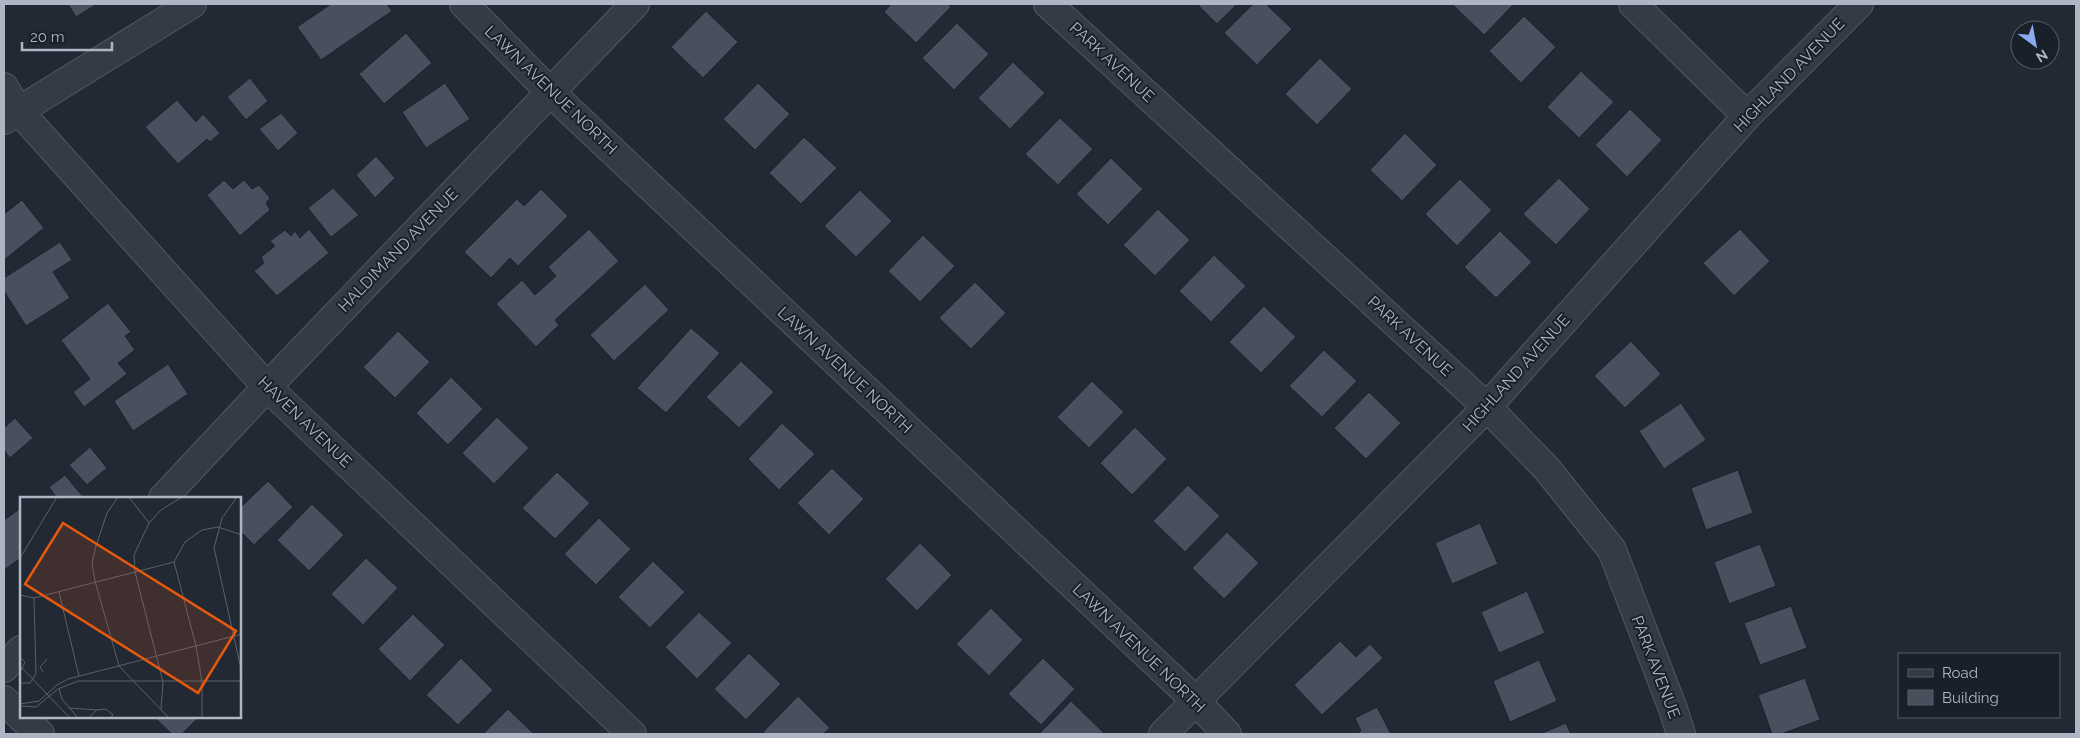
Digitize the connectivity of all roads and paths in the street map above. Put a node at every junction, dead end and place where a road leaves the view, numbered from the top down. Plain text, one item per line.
1 (192, 4) edge
2 (464, 4) edge
3 (635, 4) edge
4 (1048, 4) edge
5 (1632, 4) edge
6 (1859, 4) edge
7 (4, 87) edge
8 (550, 92) junction
9 (11, 115) edge
10 (1747, 116) junction
11 (267, 387) junction
12 (1487, 407) junction
13 (164, 497) edge
14 (20, 651) edge
15 (4, 668) edge
16 (4, 700) edge
17 (1195, 700) junction
18 (20, 716) edge
19 (22, 718) edge
20 (40, 734) edge
21 (632, 734) edge
22 (1164, 734) edge
23 (1226, 734) edge
24 (1681, 734) edge

1 - 9 street
2 - 8 street, LAWN AVENUE NORTH
3 - 8 street, HALDIMAND AVENUE
4 - 12 street, PARK AVENUE
5 - 10 street
6 - 10 street, HIGHLAND AVENUE
7 - 9 street, HAVEN AVENUE
8 - 11 street, HALDIMAND AVENUE
8 - 17 street, LAWN AVENUE NORTH
9 - 11 street, HAVEN AVENUE
10 - 12 street, HIGHLAND AVENUE
11 - 13 street, HALDIMAND AVENUE
11 - 21 street, HAVEN AVENUE
12 - 17 street, HIGHLAND AVENUE
12 - 24 street, PARK AVENUE
14 - 15 street
16 - 18 street
17 - 22 street, HIGHLAND AVENUE
17 - 23 street, LAWN AVENUE NORTH
19 - 20 street

